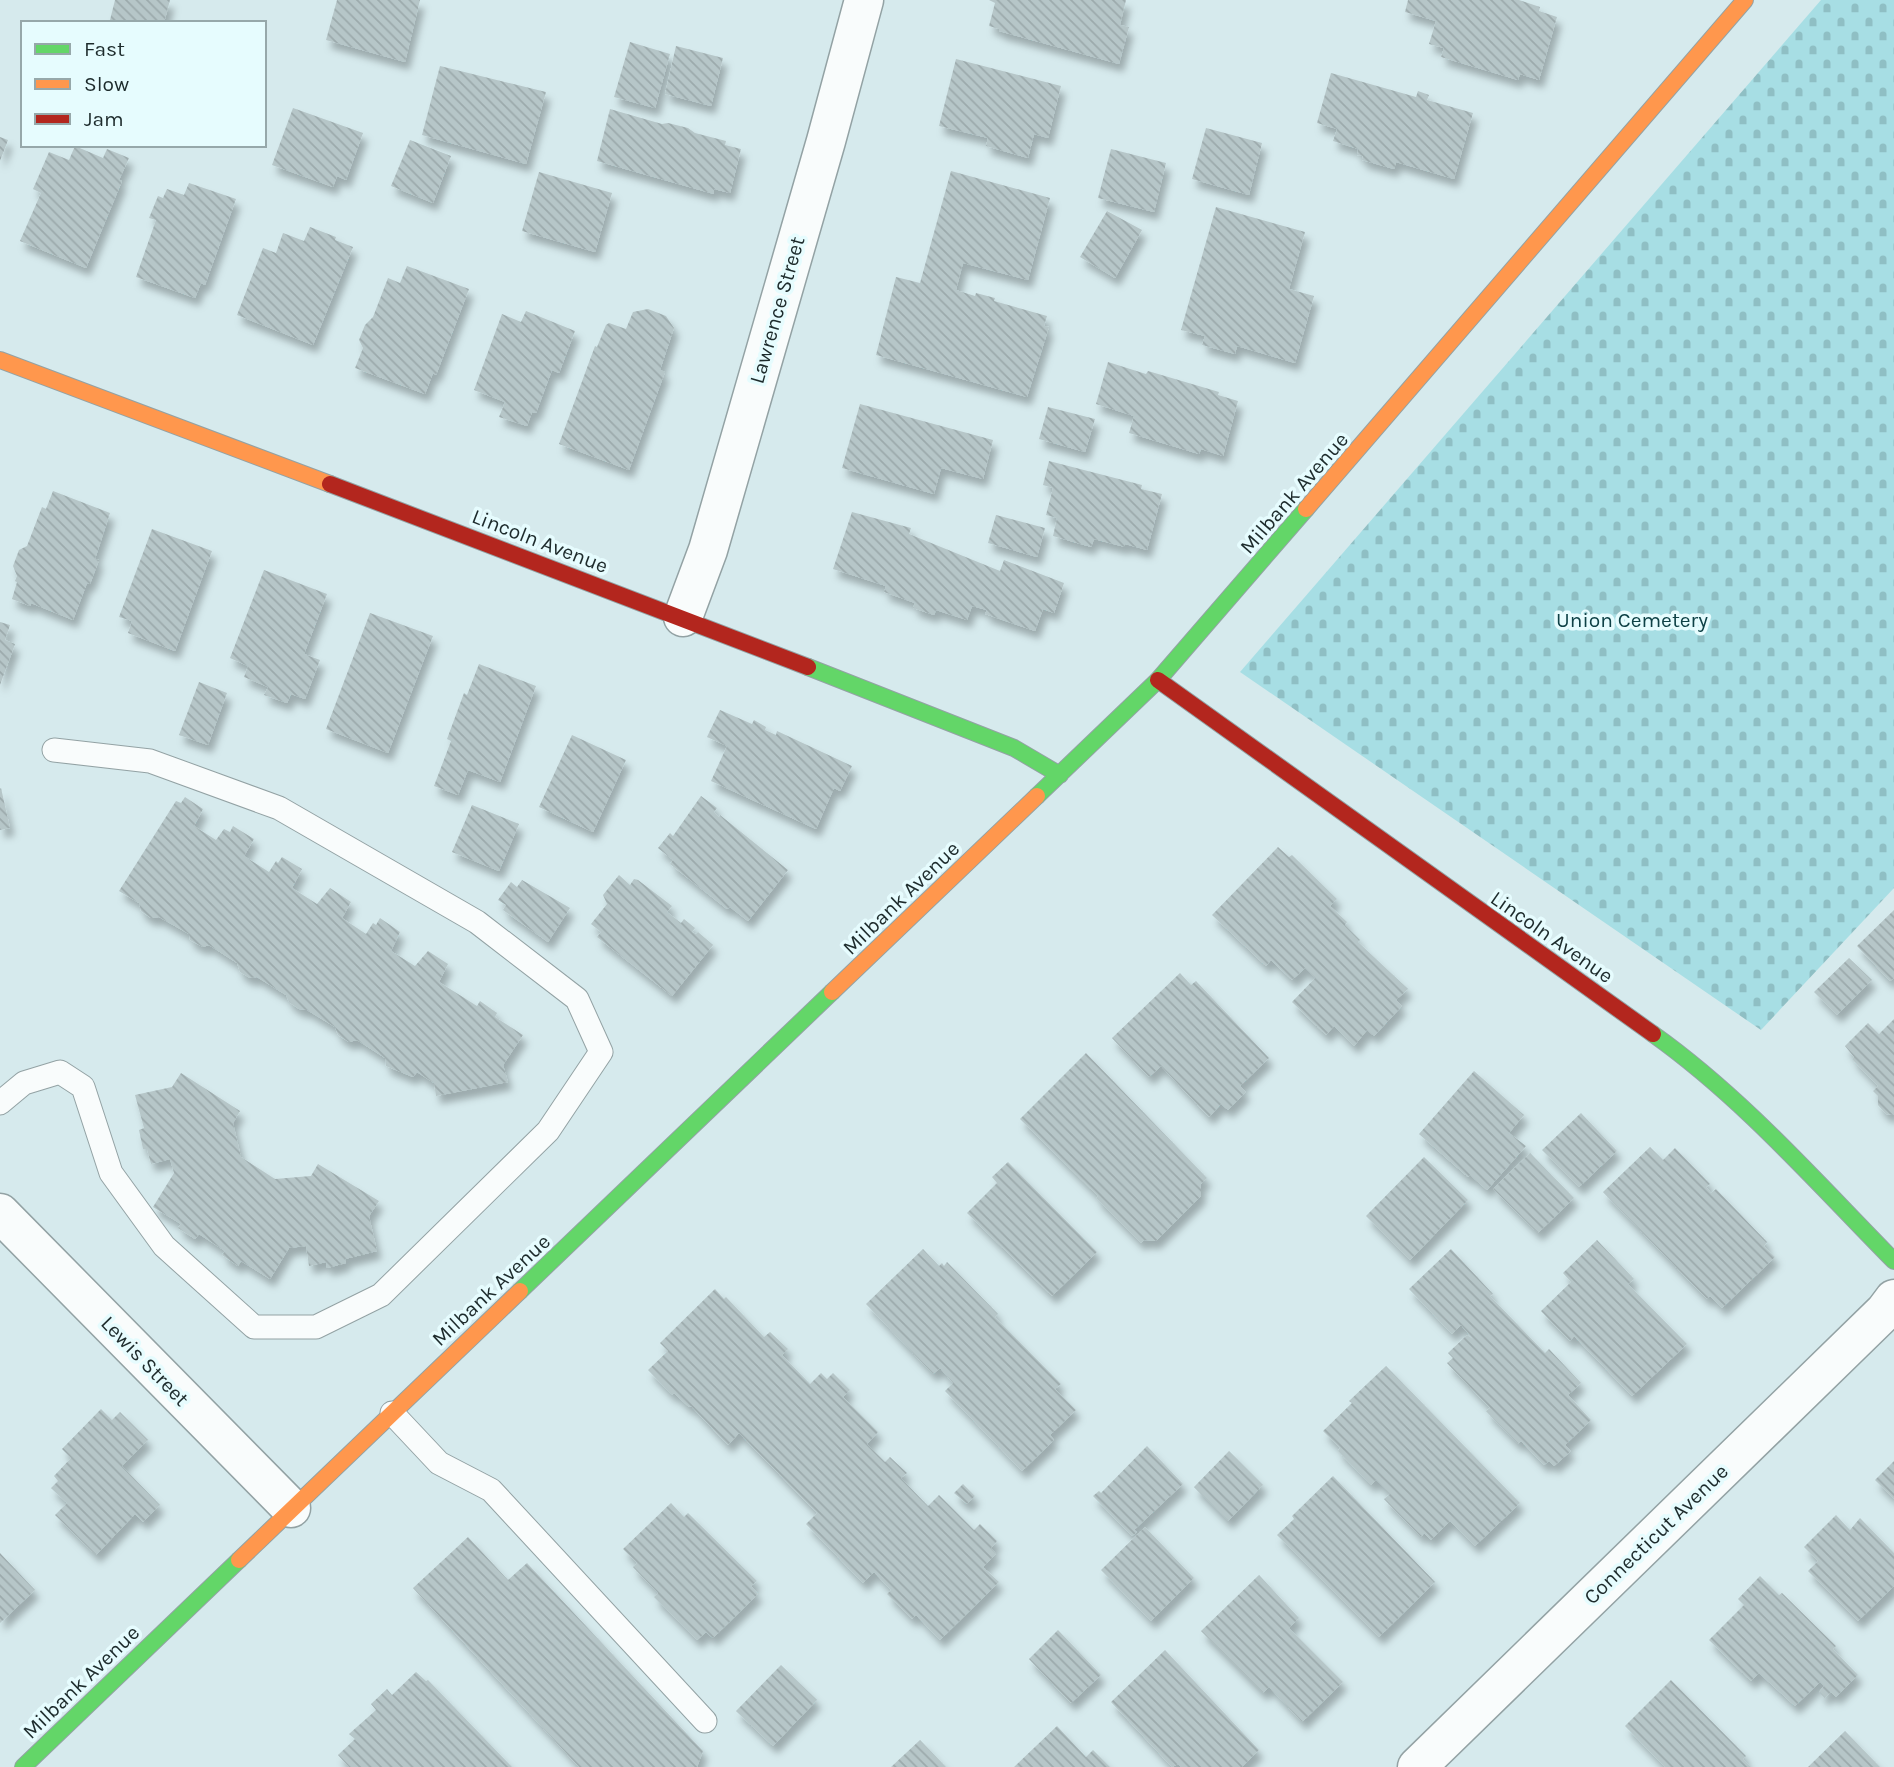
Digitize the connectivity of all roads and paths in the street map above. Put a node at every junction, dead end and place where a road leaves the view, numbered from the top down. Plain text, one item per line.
1 (864, 0) edge
2 (1745, 0) edge
3 (0, 359) edge
4 (683, 617) junction
5 (1158, 680) junction
6 (54, 750) dead end
7 (1060, 775) junction
8 (0, 1103) edge
9 (0, 1213) edge
10 (1894, 1261) edge
11 (1894, 1299) edge
12 (392, 1413) junction
13 (291, 1508) junction
14 (705, 1721) dead end
15 (23, 1767) edge
16 (1417, 1767) edge

1 - 4 street, Lawrence Street
2 - 5 main road, Milbank Avenue
3 - 4 main road, Lincoln Avenue
4 - 7 main road, Lincoln Avenue
5 - 7 main road, Milbank Avenue
5 - 10 main road, Lincoln Avenue
6 - 8 lane
7 - 12 main road, Milbank Avenue
9 - 13 street, Lewis Street
11 - 16 street, Connecticut Avenue
12 - 13 main road, Milbank Avenue
12 - 14 lane
13 - 15 main road, Milbank Avenue

